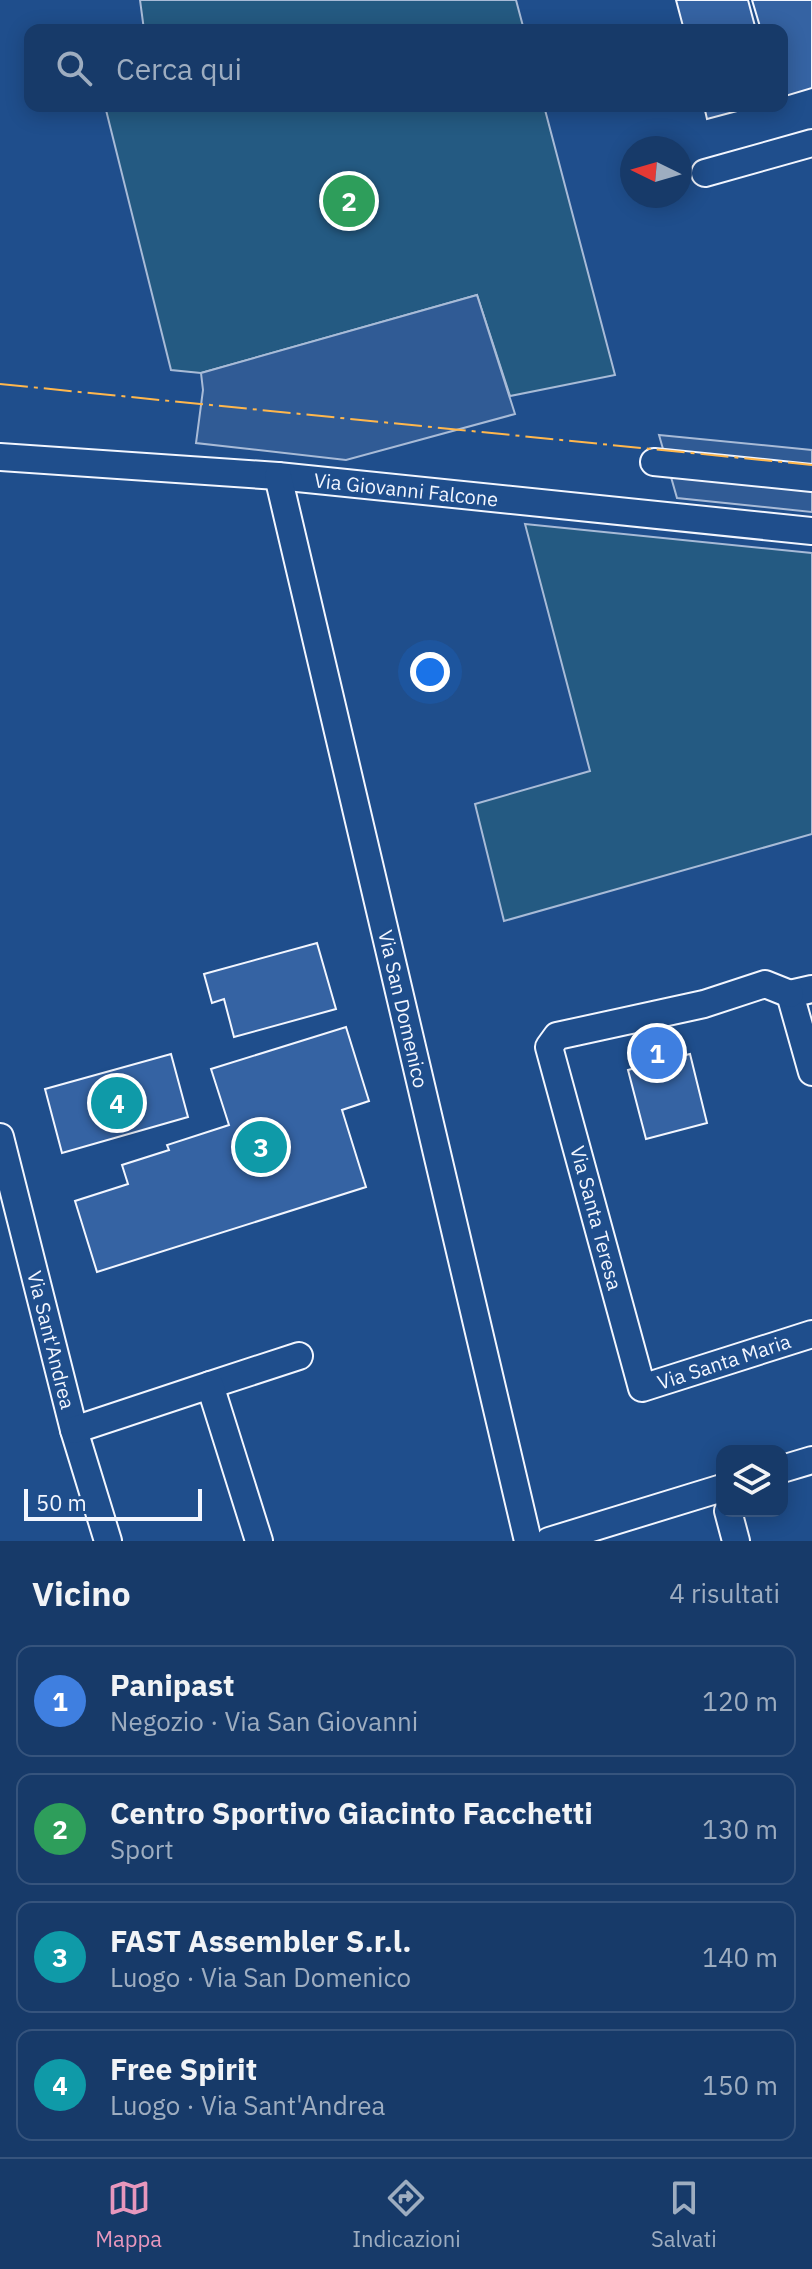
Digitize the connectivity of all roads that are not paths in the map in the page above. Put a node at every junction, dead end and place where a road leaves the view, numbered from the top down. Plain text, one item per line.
1 (812, 143) edge
2 (705, 173) dead end
3 (0, 457) edge
4 (654, 462) dead end
5 (278, 476) junction
6 (812, 478) edge
7 (812, 531) edge
8 (801, 992) edge
9 (812, 1072) edge
10 (0, 1137) edge
11 (810, 1342) edge
12 (299, 1356) dead end
13 (210, 1385) junction
14 (642, 1388) joint
15 (74, 1430) junction
16 (812, 1460) edge
17 (788, 1467) edge
18 (716, 1491) edge
19 (730, 1517) edge
20 (108, 1541) edge
21 (259, 1541) edge
22 (528, 1541) edge
23 (549, 1541) edge
24 (736, 1541) edge

1 - 2 street
3 - 5 street, Via Giovanni Falcone
4 - 6 street
5 - 7 street, Via Giovanni Falcone
5 - 22 street, Via San Domenico
8 - 9 street
8 - 14 street, Via Santa Teresa
10 - 15 street, Via Sant'Andrea
11 - 14 street, Via Santa Maria
12 - 13 street
13 - 15 street
13 - 21 street
15 - 20 street, Via Sant'Andrea
16 - 17 street
18 - 23 street
19 - 24 street

